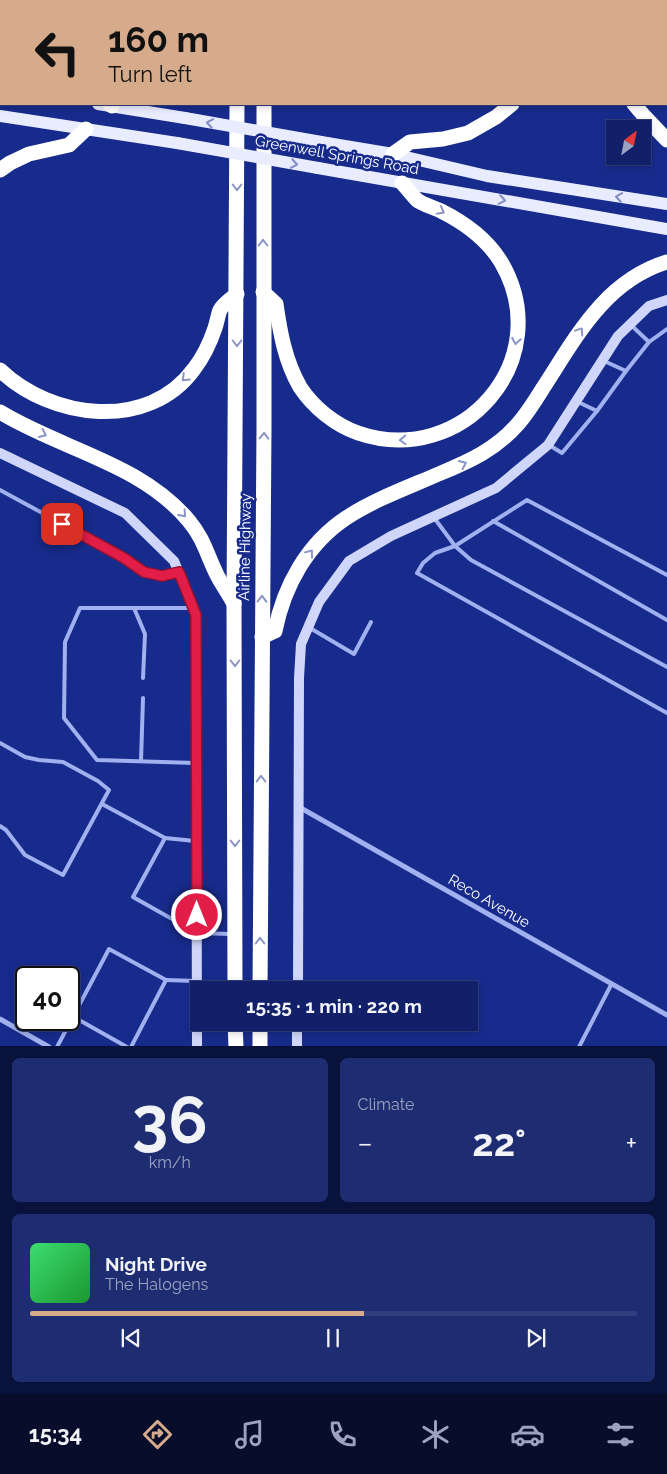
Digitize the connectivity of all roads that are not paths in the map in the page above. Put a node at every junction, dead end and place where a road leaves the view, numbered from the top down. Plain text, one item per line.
1 (113, 105) edge
2 (237, 105) edge
3 (264, 105) edge
4 (511, 105) edge
5 (635, 105) edge
6 (0, 116) edge
7 (86, 129) junction
8 (667, 140) edge
9 (393, 154) junction
10 (0, 170) edge
11 (402, 183) junction
12 (667, 204) edge
13 (667, 229) edge
14 (667, 262) edge
15 (263, 292) junction
16 (237, 294) junction
17 (667, 300) edge
18 (630, 324) junction
19 (667, 329) edge
20 (649, 342) junction
21 (602, 360) junction
22 (0, 370) edge
23 (626, 371) junction
24 (576, 402) junction
25 (597, 411) junction
26 (0, 412) edge
27 (548, 445) junction
28 (0, 453) edge
29 (0, 490) edge
30 (433, 517) junction
31 (492, 521) junction
32 (455, 546) junction
33 (179, 572) junction
34 (667, 575) edge
35 (234, 604) junction
36 (134, 608) junction
37 (193, 608) junction
38 (667, 620) edge
39 (371, 622) dead end
40 (308, 627) junction
41 (262, 638) junction
42 (667, 667) edge
43 (143, 678) dead end
44 (143, 698) dead end
45 (667, 713) edge
46 (0, 743) edge
47 (141, 761) junction
48 (196, 763) junction
49 (102, 804) junction
50 (298, 807) junction
51 (0, 826) edge
52 (164, 838) junction
53 (198, 841) junction
54 (197, 933) junction
55 (235, 934) junction
56 (166, 980) junction
57 (197, 981) joint
58 (235, 981) edge
59 (260, 981) edge
60 (298, 981) edge
61 (611, 984) junction
62 (80, 1002) edge
63 (667, 1015) edge
64 (0, 1020) edge
65 (80, 1020) edge
66 (64, 1031) edge
67 (197, 1031) edge
68 (236, 1031) edge
69 (260, 1031) edge
70 (298, 1031) edge
71 (49, 1046) edge
72 (57, 1046) edge
73 (127, 1046) edge
74 (131, 1046) edge
75 (197, 1046) edge
76 (236, 1046) edge
77 (260, 1046) edge
78 (297, 1046) edge
79 (578, 1046) edge

9 -> 1 main road, Greenwell Springs Road, bridge
2 -> 16 highway, Airline Highway
15 -> 3 highway, Airline Highway
4 - 9 highway
5 - 8 highway
6 - 7 main road, Greenwell Springs Road
7 - 10 highway
7 -> 11 main road, Greenwell Springs Road, bridge
12 -> 9 main road, Greenwell Springs Road
11 -> 13 main road, Greenwell Springs Road
11 -> 15 highway
41 -> 14 highway
41 -> 15 highway, Airline Highway
16 -> 22 highway
16 -> 35 highway, Airline Highway
17 - 18 street
18 - 20 lane
18 - 21 street
19 - 20 lane
20 - 23 lane
21 - 23 lane
21 - 24 street
23 - 25 lane
24 - 25 lane
24 - 27 street
25 - 27 lane
26 -> 35 highway
27 - 30 street
28 - 33 street
29 - 33 lane
30 - 32 lane
30 - 40 street
31 - 32 lane
31 - 34 lane
31 - 38 lane
32 - 42 lane
32 - 45 lane
33 - 37 street
35 -> 55 highway, Airline Highway
36 - 37 lane
36 - 43 lane
36 - 47 lane
37 - 48 street
39 - 40 lane
40 - 50 street
59 -> 41 highway, Airline Highway
44 - 47 lane
46 - 49 lane
47 - 48 lane
48 - 53 street
49 - 51 lane
49 - 52 lane
50 - 60 street
50 - 61 street, Reco Avenue
52 - 53 lane
52 - 54 lane
53 - 54 street
54 - 55 lane
54 - 57 street
55 - 58 highway, Airline Highway
56 - 57 lane
56 - 62 lane
56 - 74 lane
61 - 63 street, Reco Avenue
61 - 79 lane
64 - 71 street
65 - 73 lane
66 - 72 lane
67 - 75 street
68 - 76 highway
69 - 77 highway
70 - 78 street

